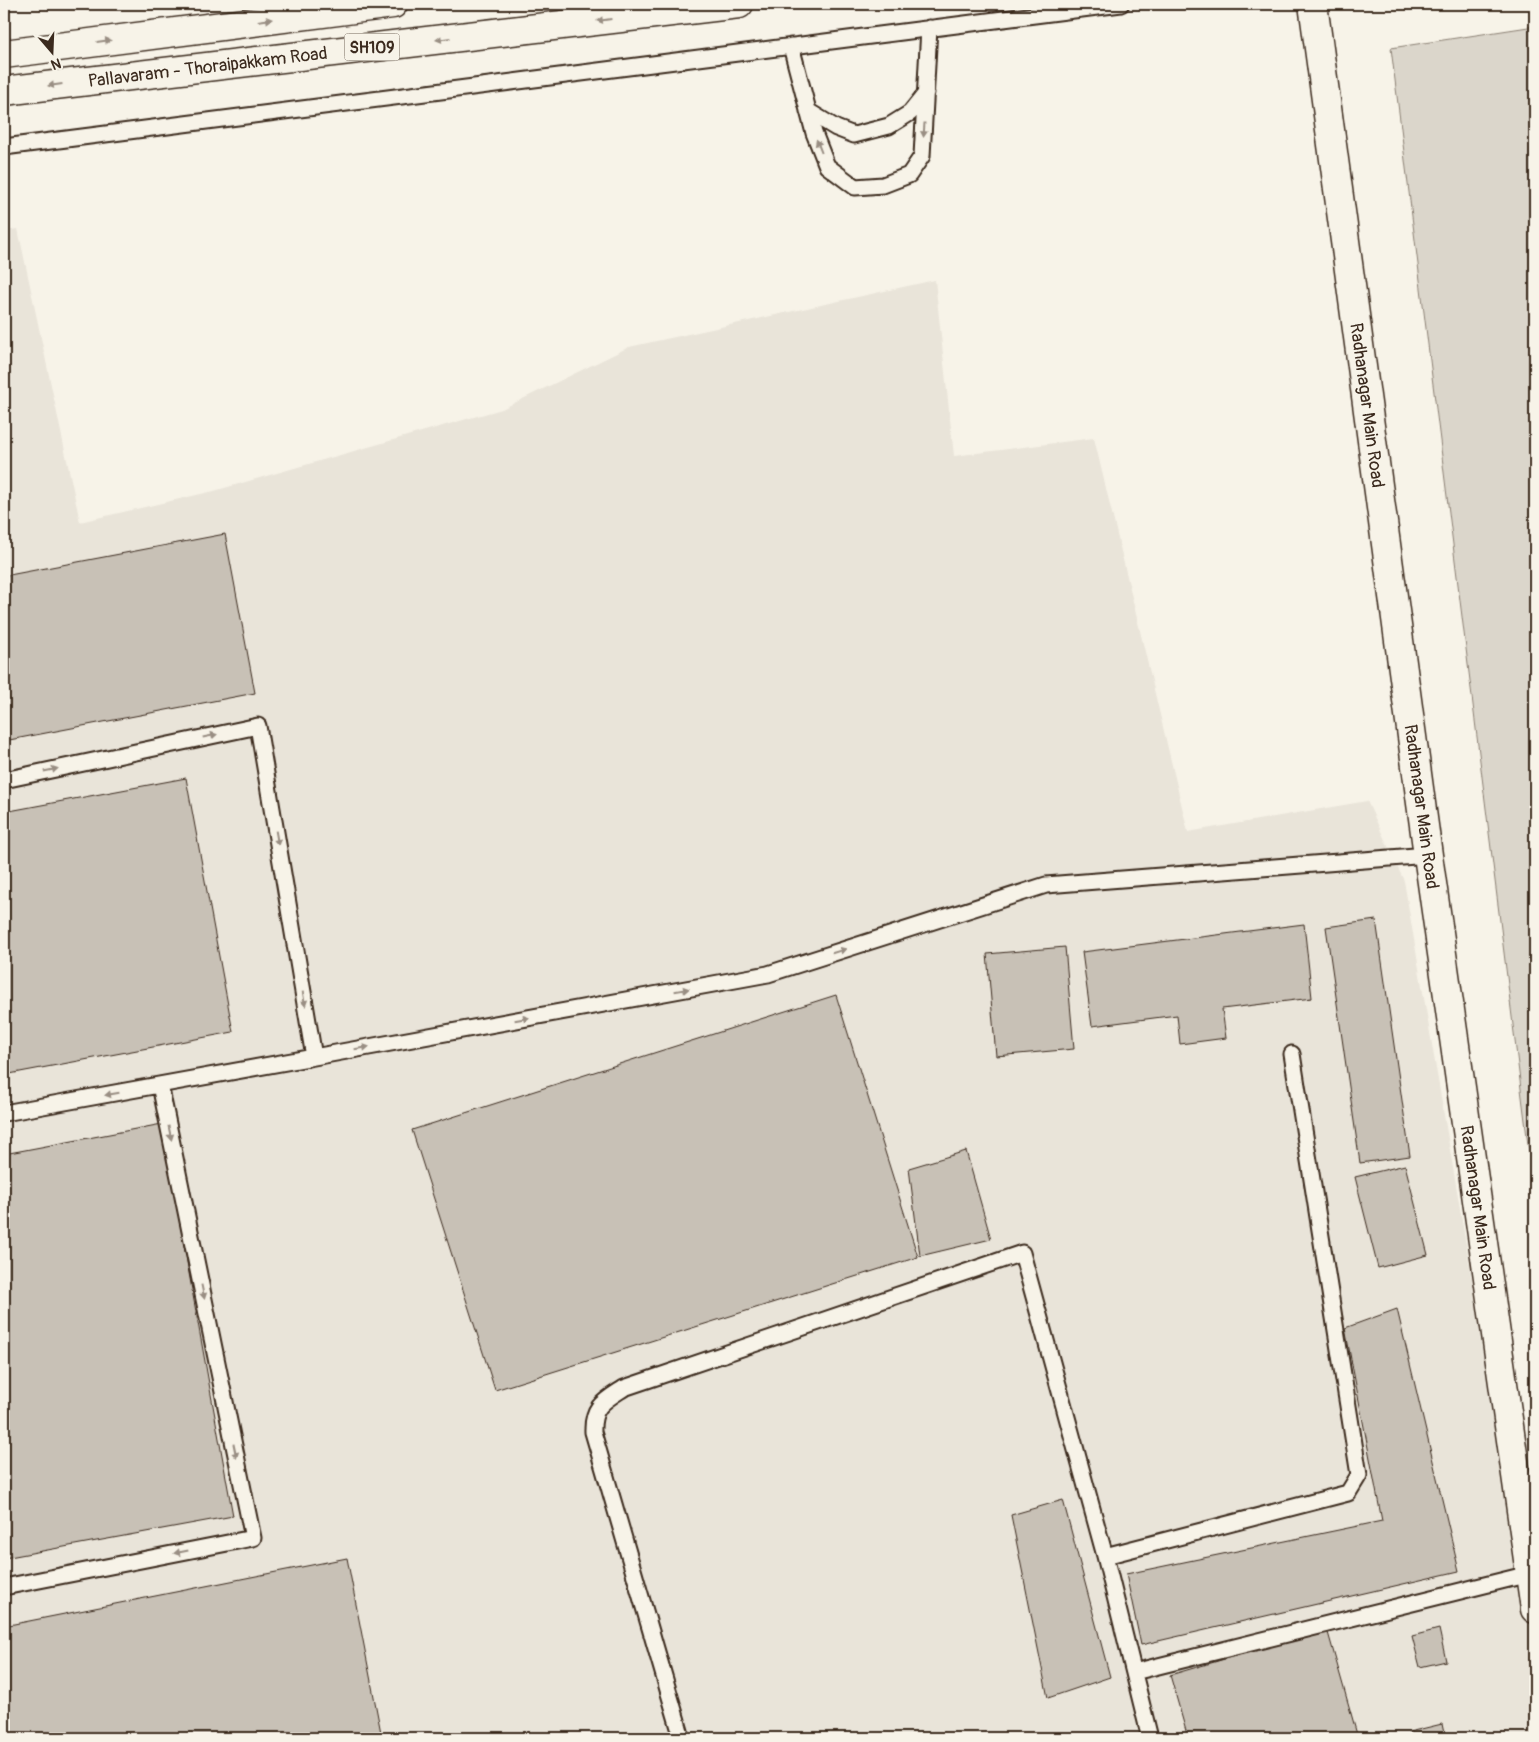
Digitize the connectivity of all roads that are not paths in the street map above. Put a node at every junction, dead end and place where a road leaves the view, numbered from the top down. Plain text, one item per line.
1 (393, 4) edge
2 (739, 4) edge
3 (1121, 4) edge
4 (1313, 4) edge
5 (929, 28) junction
6 (791, 46) junction
7 (4, 54) edge
8 (4, 91) edge
9 (926, 93) junction
10 (808, 111) junction
11 (4, 147) edge
12 (4, 780) edge
13 (1428, 855) junction
14 (1292, 1054) dead end
15 (314, 1057) junction
16 (160, 1085) junction
17 (4, 1113) edge
18 (1105, 1556) junction
19 (1529, 1574) junction
20 (4, 1587) edge
21 (1535, 1609) edge
22 (1134, 1672) junction
23 (682, 1738) edge
24 (1150, 1738) edge

7 -> 1 street, SH109
2 -> 8 street, Pallavaram - Thoraipakkam Road / SH109
3 - 5 lane
4 - 13 street, Radhanagar Main Road
5 - 6 lane
5 - 9 lane
6 - 10 lane
6 - 11 lane
9 - 10 lane
9 -> 10 lane
12 -> 15 lane
15 -> 13 lane
13 - 19 street, Radhanagar Main Road
14 - 18 lane
15 - 16 lane
16 -> 17 lane
16 -> 20 lane
18 - 22 lane
18 - 23 lane
19 - 21 street, Radhanagar Main Road
19 - 22 lane
22 - 24 lane

